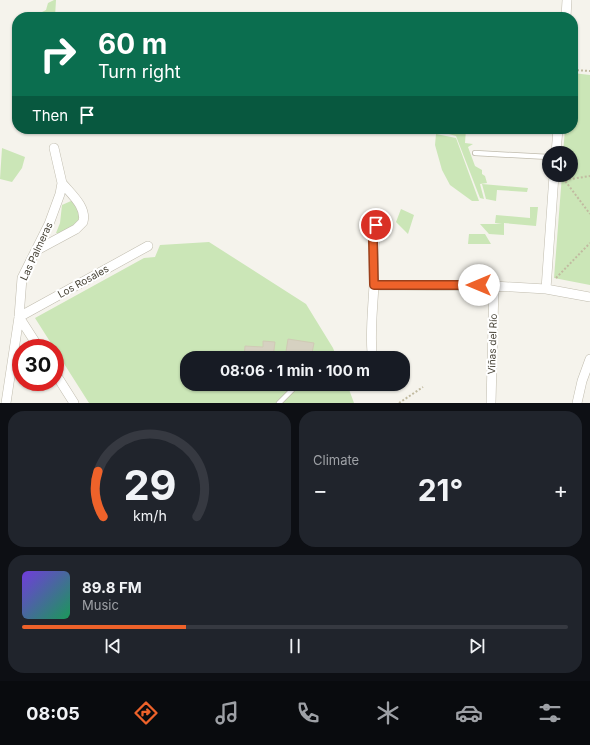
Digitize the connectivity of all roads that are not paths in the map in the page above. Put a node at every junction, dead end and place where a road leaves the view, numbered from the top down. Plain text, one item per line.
1 (567, 0) edge
2 (566, 12) edge
3 (558, 134) edge
4 (557, 146) edge
5 (54, 148) dead end
6 (475, 153) dead end
7 (542, 157) edge
8 (554, 182) edge
9 (62, 183) junction
10 (376, 225) dead end
11 (148, 246) dead end
12 (37, 250) junction
13 (374, 285) junction
14 (494, 286) junction
15 (546, 289) junction
16 (590, 296) edge
17 (19, 317) junction
18 (33, 339) edge
19 (372, 351) edge
20 (590, 359) edge
21 (64, 387) edge
22 (291, 391) edge
23 (6, 403) edge
24 (74, 403) edge
25 (279, 403) edge
26 (491, 403) edge
27 (577, 403) edge

1 - 2 street
3 - 4 street
5 - 9 street, Las Palmeras
6 - 7 lane
8 - 15 street
9 - 12 street, Las Palmeras
9 - 12 street
10 - 13 street
11 - 17 street, Los Rosales
12 - 17 street, Las Palmeras
13 - 14 street
13 - 19 street
14 - 15 street
14 - 26 street, Viñas del Río
15 - 16 street
17 - 18 street
17 - 23 street, Las Palmeras
20 - 27 street
21 - 24 street
22 - 25 lane

